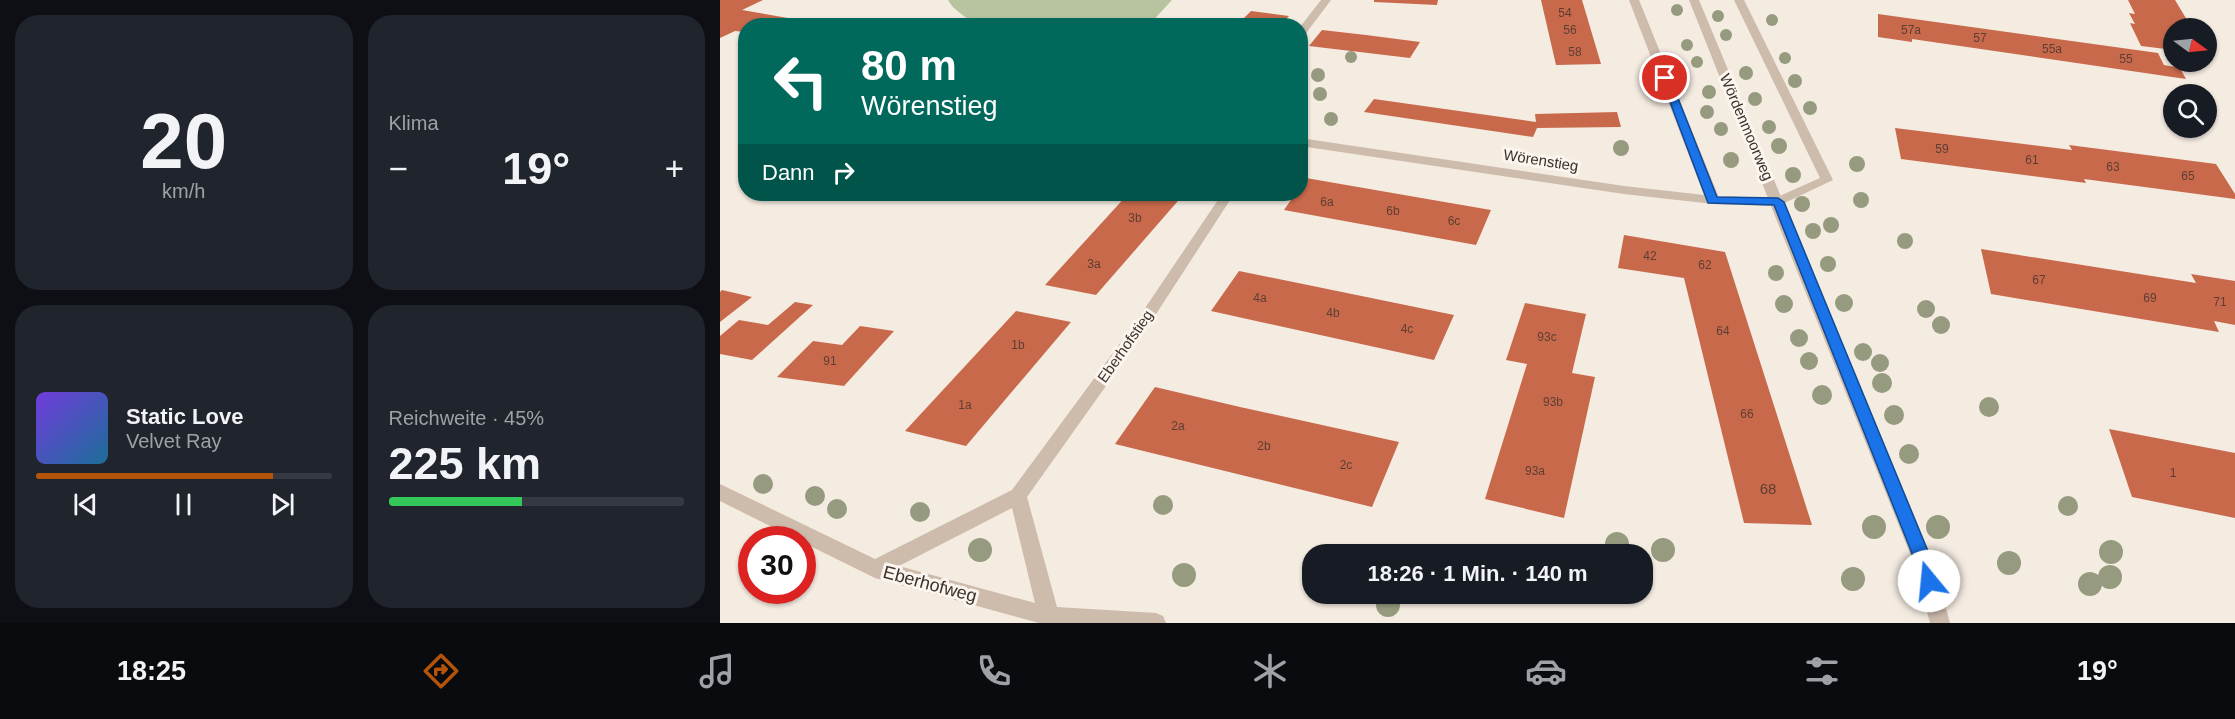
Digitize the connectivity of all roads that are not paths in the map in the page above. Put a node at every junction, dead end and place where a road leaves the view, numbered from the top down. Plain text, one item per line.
1 (1326, 0) edge
2 (1634, 0) edge
3 (1694, 0) edge
4 (1739, 0) edge
5 (1308, 24) edge
6 (1308, 143) edge
7 (1223, 201) edge
8 (1713, 201) junction
9 (1778, 202) junction
10 (720, 492) edge
11 (1018, 496) junction
12 (875, 569) junction
13 (1049, 616) junction
14 (1156, 623) edge
15 (1940, 623) edge

1 - 5 street
2 - 8 street
3 - 9 street, Wördenmoorweg
4 - 9 street
6 - 8 street, Wörenstieg
7 - 11 street, Eberhofstieg
8 - 9 street, Wörenstieg
9 - 15 street, Wördenmoorweg
10 - 12 street, Eberhofweg
11 - 12 street, Eberhofstieg
11 - 13 street
12 - 13 street, Eberhofweg
13 - 14 street, Eberhofweg

